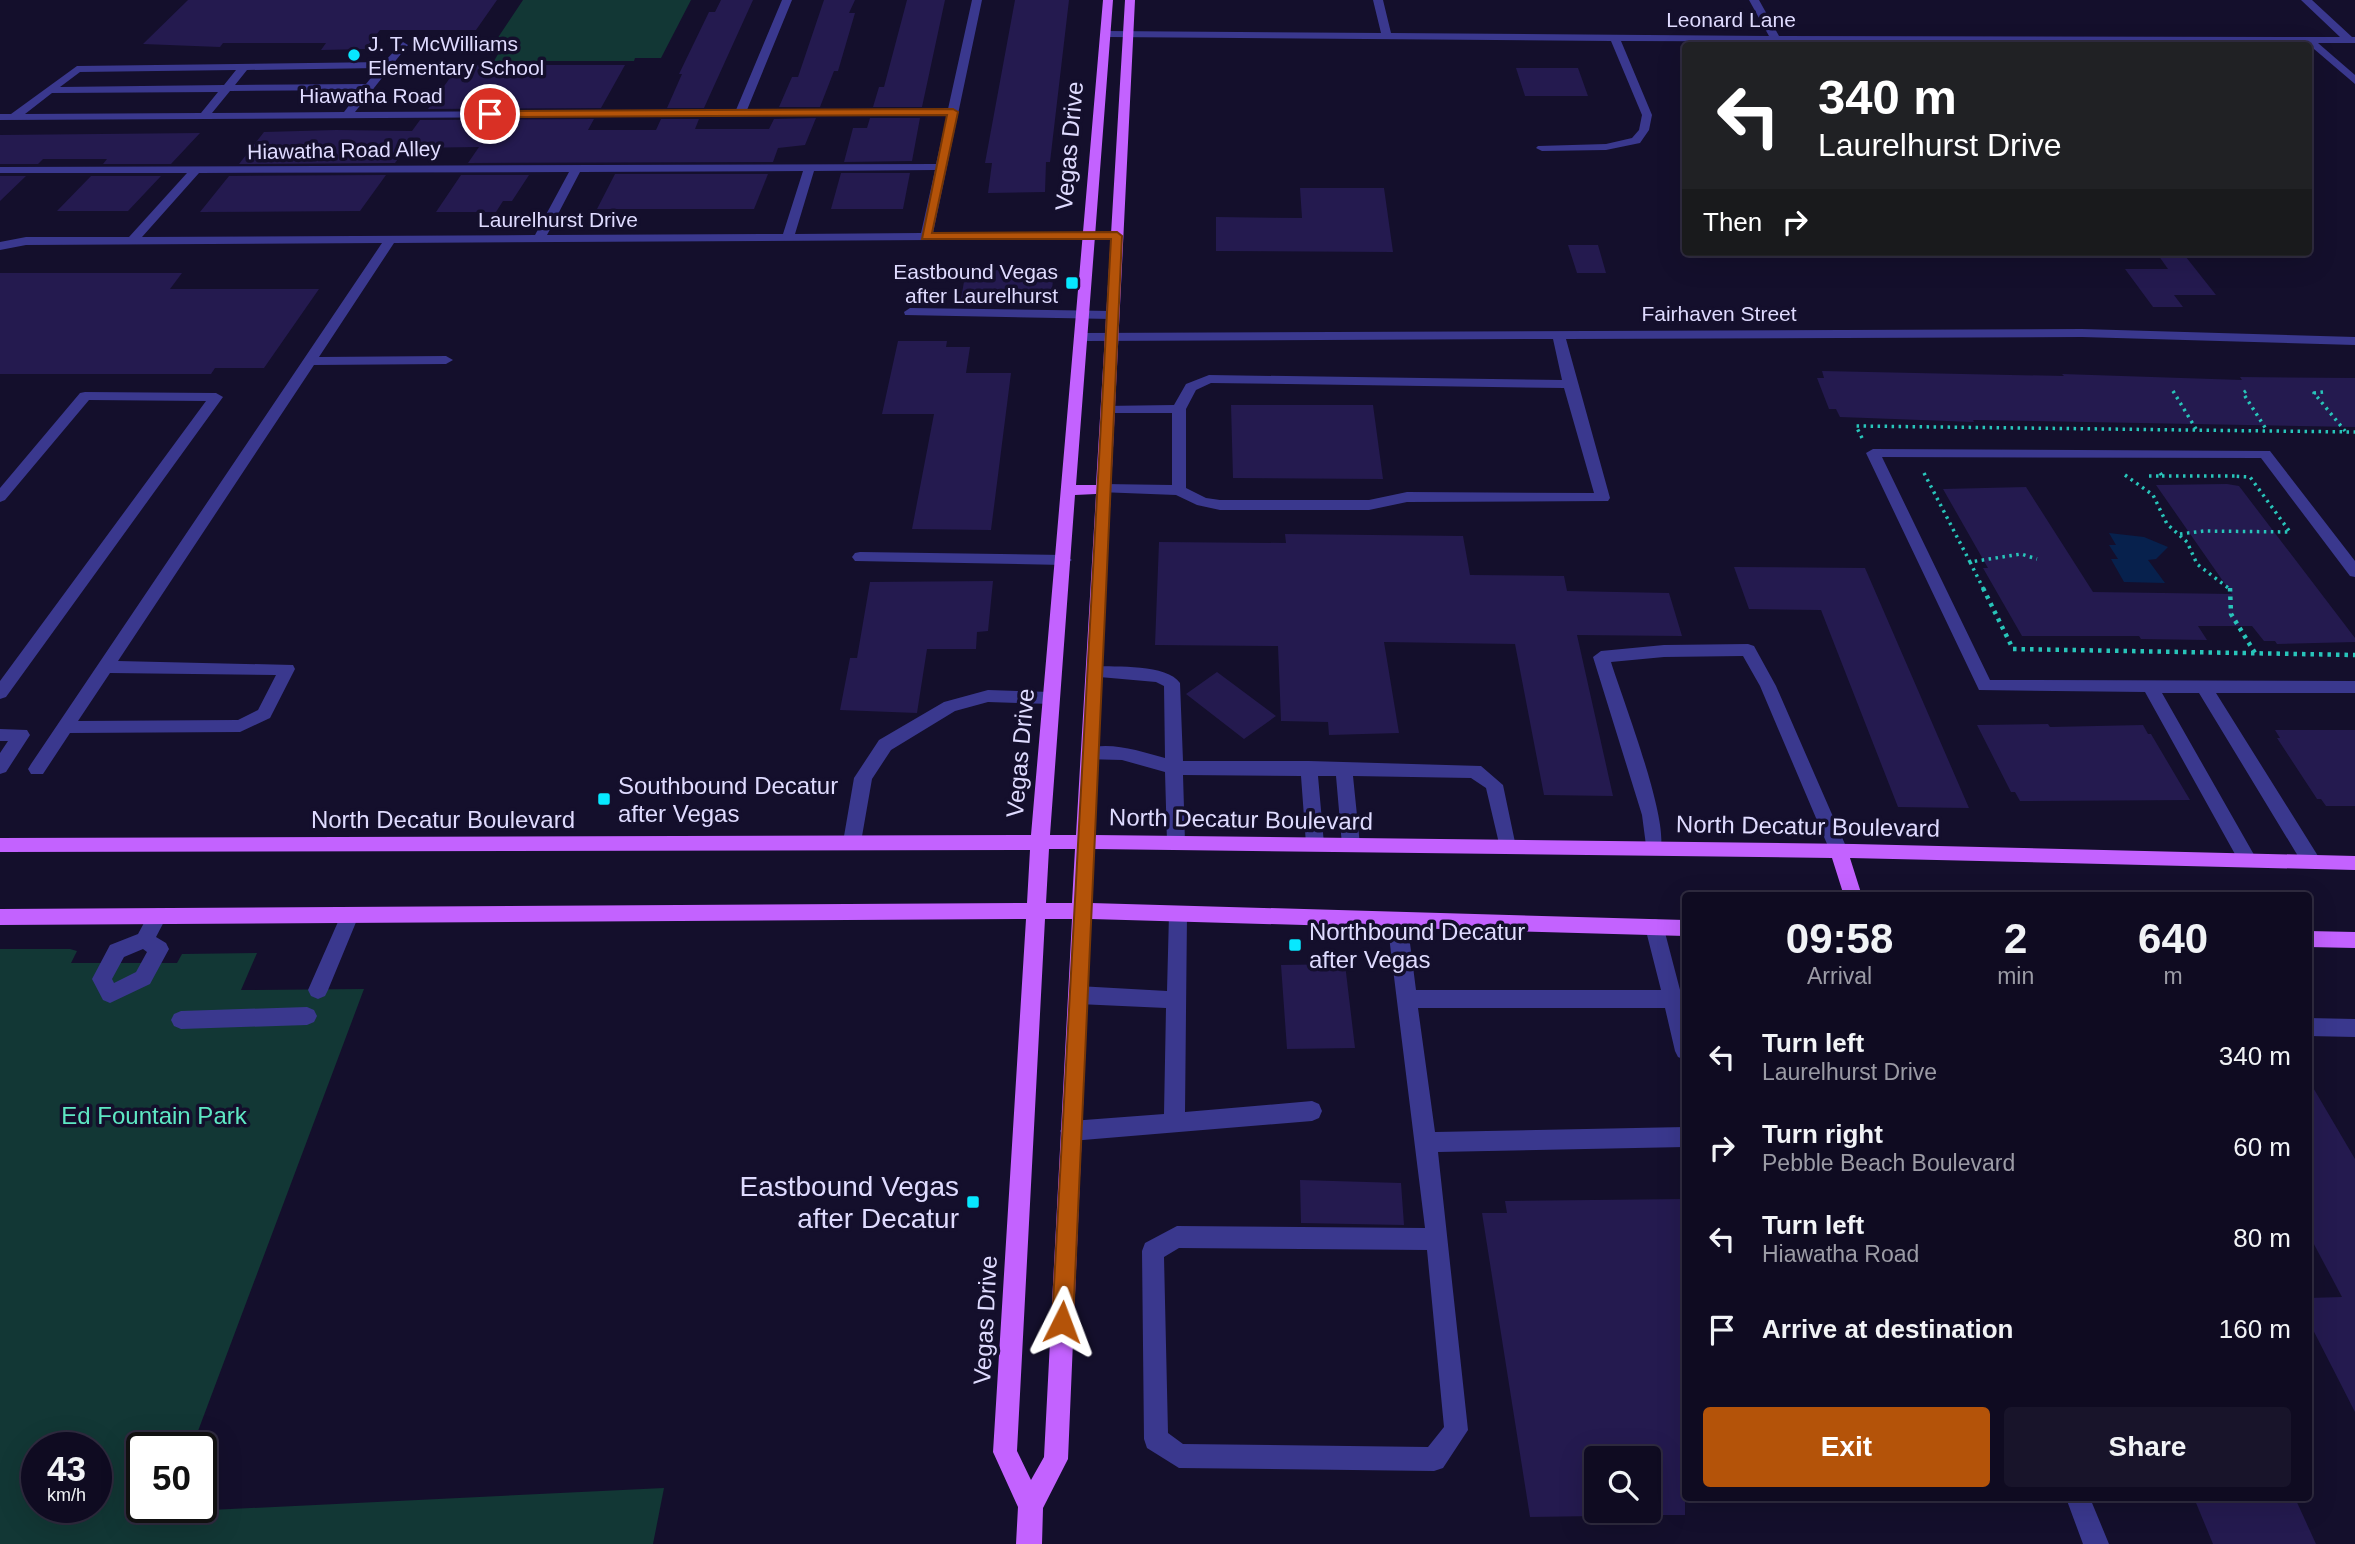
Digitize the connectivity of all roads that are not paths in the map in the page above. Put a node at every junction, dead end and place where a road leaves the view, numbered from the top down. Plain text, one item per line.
1 (787, 0) edge
2 (977, 0) edge
3 (1108, 0) edge
4 (1130, 0) edge
5 (1378, 0) edge
6 (1754, 0) edge
7 (2306, 0) edge
8 (1106, 34) junction
9 (1128, 34) junction
10 (1387, 36) junction
11 (1615, 38) junction
12 (1776, 39) junction
13 (2309, 40) junction
14 (2352, 40) edge
15 (2311, 42) edge
16 (2312, 43) edge
17 (403, 45) dead end
18 (387, 65) junction
19 (244, 67) junction
20 (2355, 81) edge
21 (369, 87) junction
22 (226, 89) junction
23 (49, 90) junction
24 (953, 112) junction
25 (740, 113) junction
26 (347, 115) junction
27 (204, 116) junction
28 (0, 117) edge
29 (15, 117) junction
30 (1542, 148) dead end
31 (810, 166) junction
32 (577, 167) junction
33 (941, 167) junction
34 (0, 170) edge
35 (195, 171) junction
36 (1089, 236) junction
37 (1117, 236) junction
38 (788, 237) junction
39 (926, 237) junction
40 (391, 239) junction
41 (540, 239) junction
42 (132, 241) junction
43 (0, 246) edge
44 (910, 312) dead end
45 (1084, 314) junction
46 (1112, 315) junction
47 (1558, 334) junction
48 (1083, 337) junction
49 (1111, 337) junction
50 (2355, 341) edge
51 (446, 360) dead end
52 (311, 361) junction
53 (1570, 384) junction
54 (1092, 409) junction
55 (1179, 409) junction
56 (1104, 489) junction
57 (1180, 489) junction
58 (1070, 490) junction
59 (0, 497) edge
60 (860, 557) dead end
61 (1064, 560) junction
62 (2355, 572) edge
63 (105, 667) junction
64 (1094, 673) junction
65 (2149, 685) junction
66 (2204, 687) junction
67 (2355, 687) edge
68 (0, 693) edge
69 (1052, 698) junction
70 (66, 727) junction
71 (0, 735) edge
72 (1090, 754) junction
73 (0, 767) edge
74 (1176, 768) junction
75 (1309, 768) junction
76 (37, 769) dead end
77 (1344, 769) junction
78 (1040, 841) junction
79 (1085, 841) junction
80 (852, 842) junction
81 (1176, 842) junction
82 (1315, 844) junction
83 (0, 845) edge
84 (1352, 845) junction
85 (1507, 847) junction
86 (1653, 848) junction
87 (1839, 851) junction
88 (2248, 860) junction
89 (2311, 861) junction
90 (2355, 863) edge
91 (1852, 892) edge
92 (1037, 911) junction
93 (1082, 911) junction
94 (1178, 914) junction
95 (351, 915) junction
96 (158, 916) junction
97 (0, 917) edge
98 (1397, 920) junction
99 (1655, 927) junction
100 (1682, 928) edge
101 (2312, 939) edge
102 (145, 940) dead end
103 (2355, 940) edge
104 (318, 990) dead end
105 (1078, 995) junction
106 (1407, 999) junction
107 (1673, 999) junction
108 (1176, 1000) junction
109 (307, 1016) dead end
110 (181, 1020) dead end
111 (2312, 1027) edge
112 (2355, 1028) edge
113 (1682, 1038) edge
114 (1312, 1111) dead end
115 (1174, 1123) junction
116 (1071, 1131) junction
117 (1682, 1137) edge
118 (1425, 1142) junction
119 (1437, 1239) junction
120 (2079, 1501) edge
121 (1031, 1506) junction
122 (1030, 1544) edge
123 (2096, 1544) edge

1 - 25 street
2 - 24 street
3 - 8 main road, Vegas Drive
4 - 9 main road, Vegas Drive
5 - 10 street
6 - 12 street
7 - 14 street
8 - 9 street, Leonard Lane
8 - 36 main road, Vegas Drive
9 - 10 street, Leonard Lane
9 - 37 main road, Vegas Drive
10 - 11 street, Leonard Lane
11 - 12 street, Leonard Lane
11 - 30 street
12 - 13 street, Leonard Lane
13 - 14 street, Leonard Lane
13 - 15 street
16 - 20 street
17 - 18 street
18 - 19 street
18 - 21 street
19 - 22 street
19 - 23 street
21 - 22 street
21 - 26 street
22 - 23 street
22 - 27 street
23 - 29 street
24 - 25 street, Hiawatha Road
24 - 33 street
25 - 26 street, Hiawatha Road
26 - 27 street, Hiawatha Road
27 - 29 street, Hiawatha Road
28 - 29 street, Hiawatha Road
31 - 32 street, Hiawatha Road Alley
31 - 33 street, Hiawatha Road Alley
31 - 38 street
32 - 35 street, Hiawatha Road Alley
32 - 41 street
33 - 39 street
34 - 35 street, Hiawatha Road Alley
35 - 42 street
36 - 37 street, Laurelhurst Drive
36 - 39 street, Laurelhurst Drive
36 - 45 main road, Vegas Drive
37 - 46 main road, Vegas Drive
38 - 39 street, Laurelhurst Drive
38 - 41 street, Laurelhurst Drive
40 - 41 street, Laurelhurst Drive
40 - 42 street, Laurelhurst Drive
40 - 52 street
42 - 43 street, Laurelhurst Drive
44 - 45 street
45 - 46 street
45 - 48 main road, Vegas Drive
46 - 49 main road, Vegas Drive
47 - 49 street, Fairhaven Street
47 - 50 street, Fairhaven Street
47 - 53 street
48 - 49 street, Fairhaven Street
48 - 54 main road, Vegas Drive
49 - 54 main road, Vegas Drive
51 - 52 street
52 - 63 street
53 - 55 street
53 - 57 street
54 - 55 street
54 - 56 main road, Vegas Drive
54 - 58 main road, Vegas Drive
55 - 57 street
56 - 57 street
56 - 58 main road
56 - 64 main road, Vegas Drive
58 - 61 main road, Vegas Drive
59 - 68 street
60 - 61 street
61 - 69 main road, Vegas Drive
62 - 65 street
63 - 70 street
63 - 70 street
64 - 72 main road, Vegas Drive
64 - 74 street
65 - 66 street
65 - 88 street
66 - 67 street
66 - 89 street
69 - 78 main road, Vegas Drive
69 - 80 street
70 - 76 street
71 - 73 street
72 - 74 street
72 - 79 main road, Vegas Drive
74 - 75 street
74 - 81 street
75 - 77 street
75 - 82 street
77 - 84 street
77 - 85 street
78 - 79 main road, North Decatur Boulevard
78 - 80 main road, North Decatur Boulevard
78 - 92 main road, Vegas Drive
79 - 81 main road, North Decatur Boulevard
79 - 93 main road, Vegas Drive
80 - 83 main road, North Decatur Boulevard
81 - 82 main road, North Decatur Boulevard
82 - 84 main road, North Decatur Boulevard
84 - 85 main road, North Decatur Boulevard
85 - 86 main road, North Decatur Boulevard
86 - 87 main road, North Decatur Boulevard
86 - 87 street
87 - 88 main road, North Decatur Boulevard
87 - 91 main road
88 - 89 main road, North Decatur Boulevard
89 - 90 main road, North Decatur Boulevard
92 - 93 main road
92 - 95 main road
92 - 121 main road, Vegas Drive
93 - 94 main road
93 - 105 main road, Vegas Drive
94 - 98 main road
94 - 108 street
95 - 96 main road
95 - 104 street
96 - 97 main road
96 - 102 street
98 - 99 main road
98 - 106 street
99 - 100 main road
99 - 107 street
101 - 103 main road
105 - 108 street
105 - 116 main road, Vegas Drive
106 - 107 street
106 - 118 street
107 - 113 street
108 - 115 street
109 - 110 street
111 - 112 street
114 - 115 street
115 - 116 street
116 - 121 main road, Vegas Drive
117 - 118 street
118 - 119 street
119 - 119 street
120 - 123 street
121 - 122 main road, Vegas Drive

